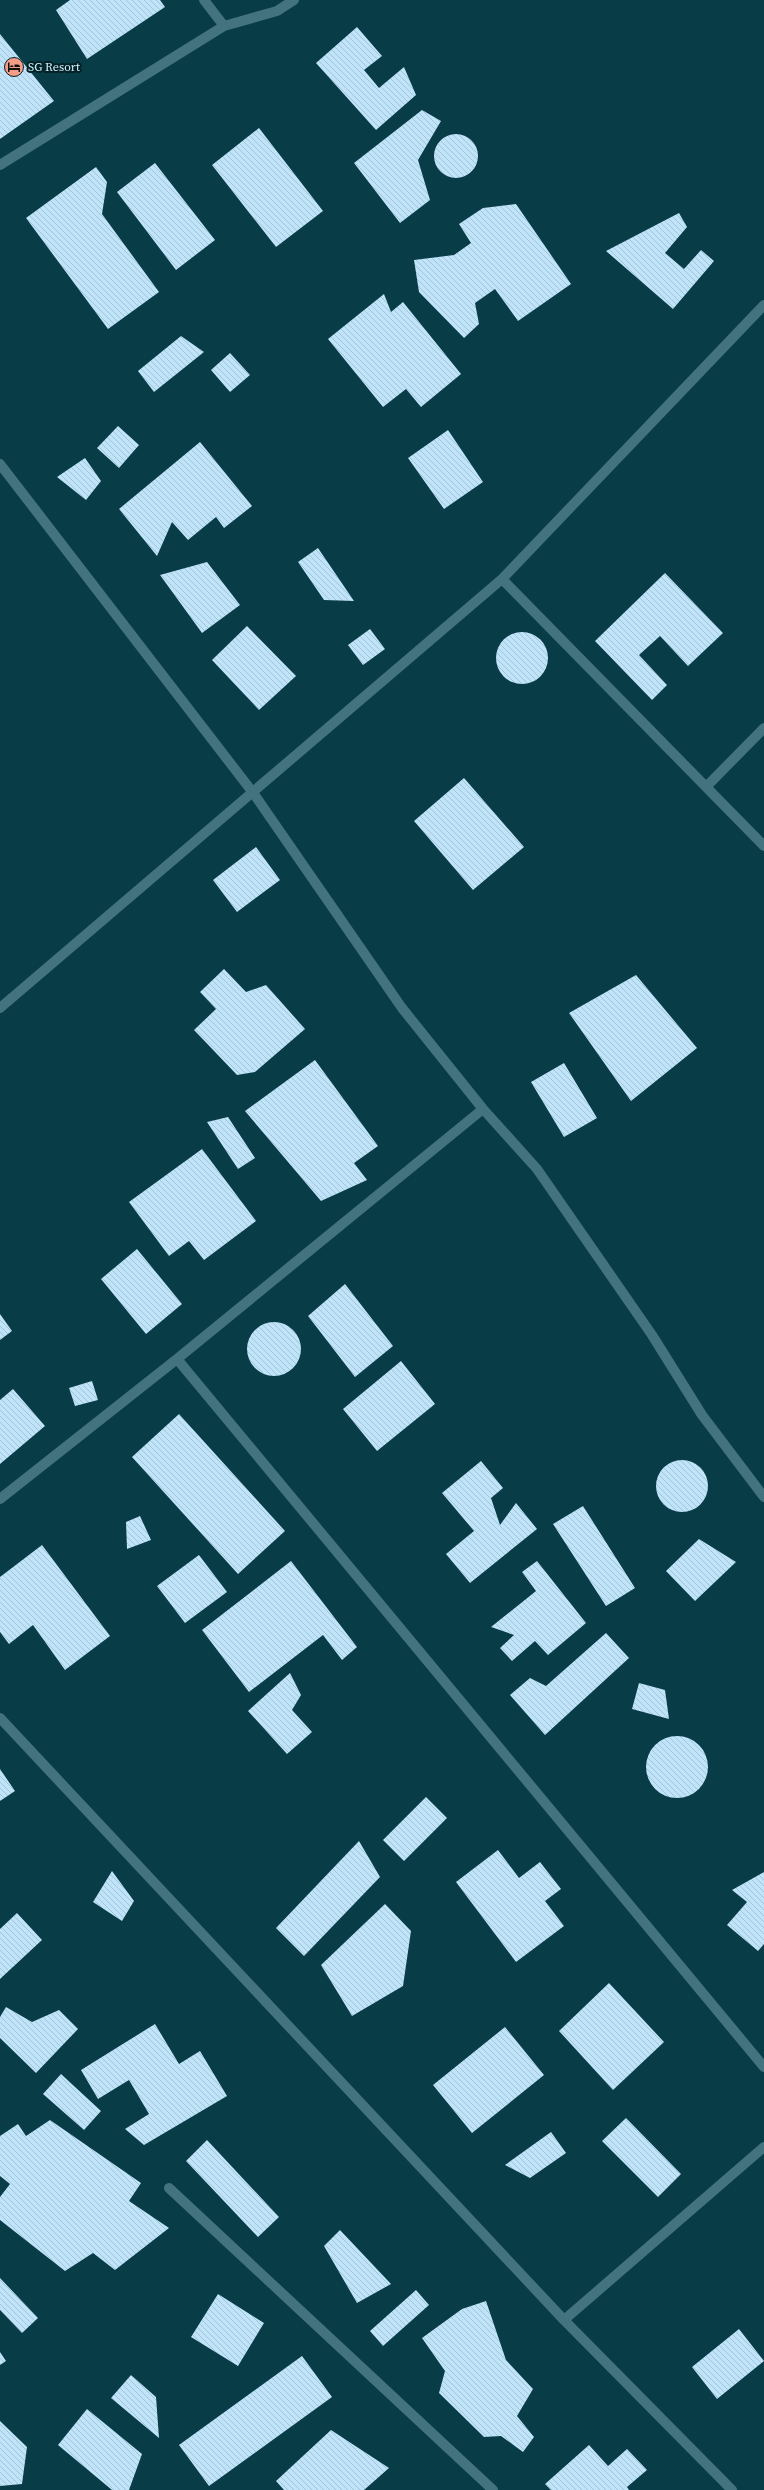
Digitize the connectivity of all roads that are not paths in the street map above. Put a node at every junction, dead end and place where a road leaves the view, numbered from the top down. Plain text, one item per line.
1 (204, 0) edge
2 (294, 0) edge
3 (224, 26) junction
4 (0, 165) edge
5 (764, 305) edge
6 (0, 464) edge
7 (502, 579) junction
8 (764, 728) edge
9 (706, 787) junction
10 (254, 794) junction
11 (764, 846) edge
12 (0, 1008) edge
13 (483, 1109) junction
14 (177, 1359) junction
15 (764, 1497) edge
16 (0, 1499) edge
17 (0, 1718) edge
18 (764, 2067) edge
19 (764, 2147) edge
20 (169, 2188) dead end
21 (564, 2320) junction
22 (493, 2490) edge
23 (732, 2490) edge

1 - 3 street
2 - 3 street
3 - 4 street
5 - 7 street
6 - 10 street
7 - 9 street
7 - 10 street
8 - 9 street
9 - 11 street
10 - 12 street
10 - 13 street
13 - 14 street
13 - 15 street
14 - 16 street
14 - 18 street
17 - 21 street
19 - 21 street
20 - 22 street
21 - 23 street

